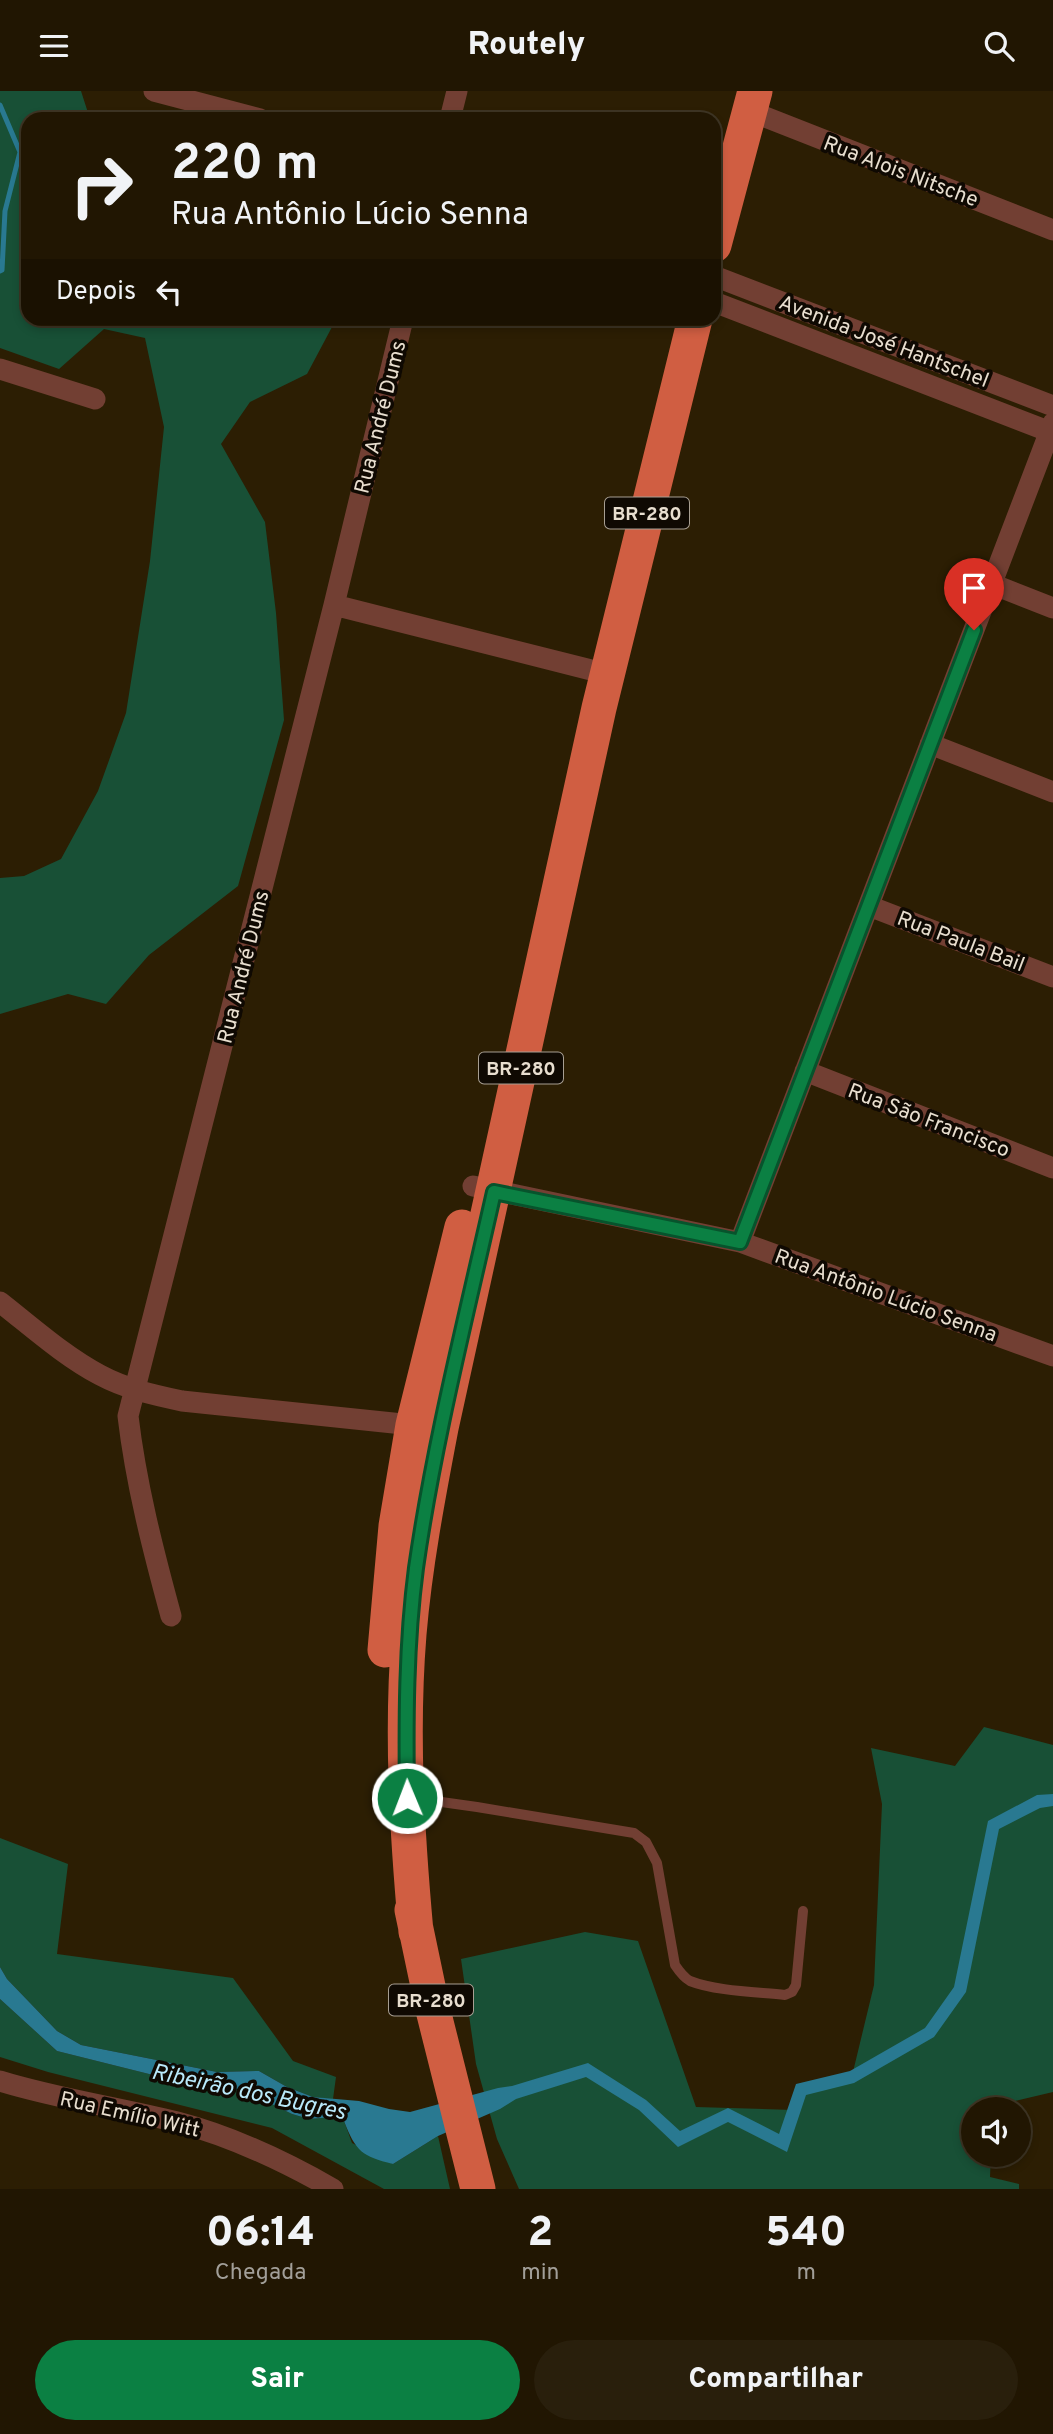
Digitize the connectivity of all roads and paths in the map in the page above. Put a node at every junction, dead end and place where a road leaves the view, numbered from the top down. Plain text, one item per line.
1 (154, 91) edge
2 (457, 91) edge
3 (752, 101) edge
4 (234, 112) edge
5 (452, 112) edge
6 (721, 218) edge
7 (1053, 230) edge
8 (721, 279) edge
9 (721, 323) edge
10 (402, 326) edge
11 (693, 326) edge
12 (0, 369) edge
13 (95, 399) dead end
14 (1053, 406) edge
15 (1052, 429) edge
16 (992, 585) junction
17 (334, 605) junction
18 (1053, 608) edge
19 (607, 674) junction
20 (930, 744) junction
21 (1053, 792) edge
22 (869, 905) junction
23 (1053, 977) edge
24 (805, 1071) junction
25 (1053, 1168) edge
26 (483, 1189) junction
27 (740, 1242) junction
28 (0, 1302) edge
29 (1053, 1356) edge
30 (135, 1389) junction
31 (427, 1427) junction
32 (171, 1616) dead end
33 (407, 1798) junction
34 (803, 1911) dead end
35 (416, 1932) junction
36 (0, 2081) edge
37 (333, 2189) edge
38 (478, 2189) edge

1 - 4 street
2 - 5 street
3 - 6 highway
3 - 7 street, Rua Alois Nitsche
8 - 14 street, Avenida José Hantschel
9 - 15 street, Avenida José Hantschel
10 - 17 street, Rua André Dums
11 - 19 highway, BR-280
12 - 13 street
15 - 16 street
16 - 18 street
16 - 20 street
17 - 19 street
17 - 30 street, Rua André Dums
19 - 26 highway, BR-280
20 - 21 street
20 - 22 street
22 - 23 street, Rua Paula Bail
22 - 24 street
24 - 25 street, Rua São Francisco
24 - 27 street
26 - 27 street, Rua Antônio Lúcio Senna
26 - 31 highway, BR-280
27 - 29 street, Rua Antônio Lúcio Senna
28 - 30 street
30 - 31 street
30 - 32 street, Rua André Dums
31 - 33 highway, BR-280
31 - 35 highway, BR-280
33 - 34 lane
33 - 35 highway, BR-280
35 - 38 highway, BR-280
36 - 37 street, Rua Emílio Witt

